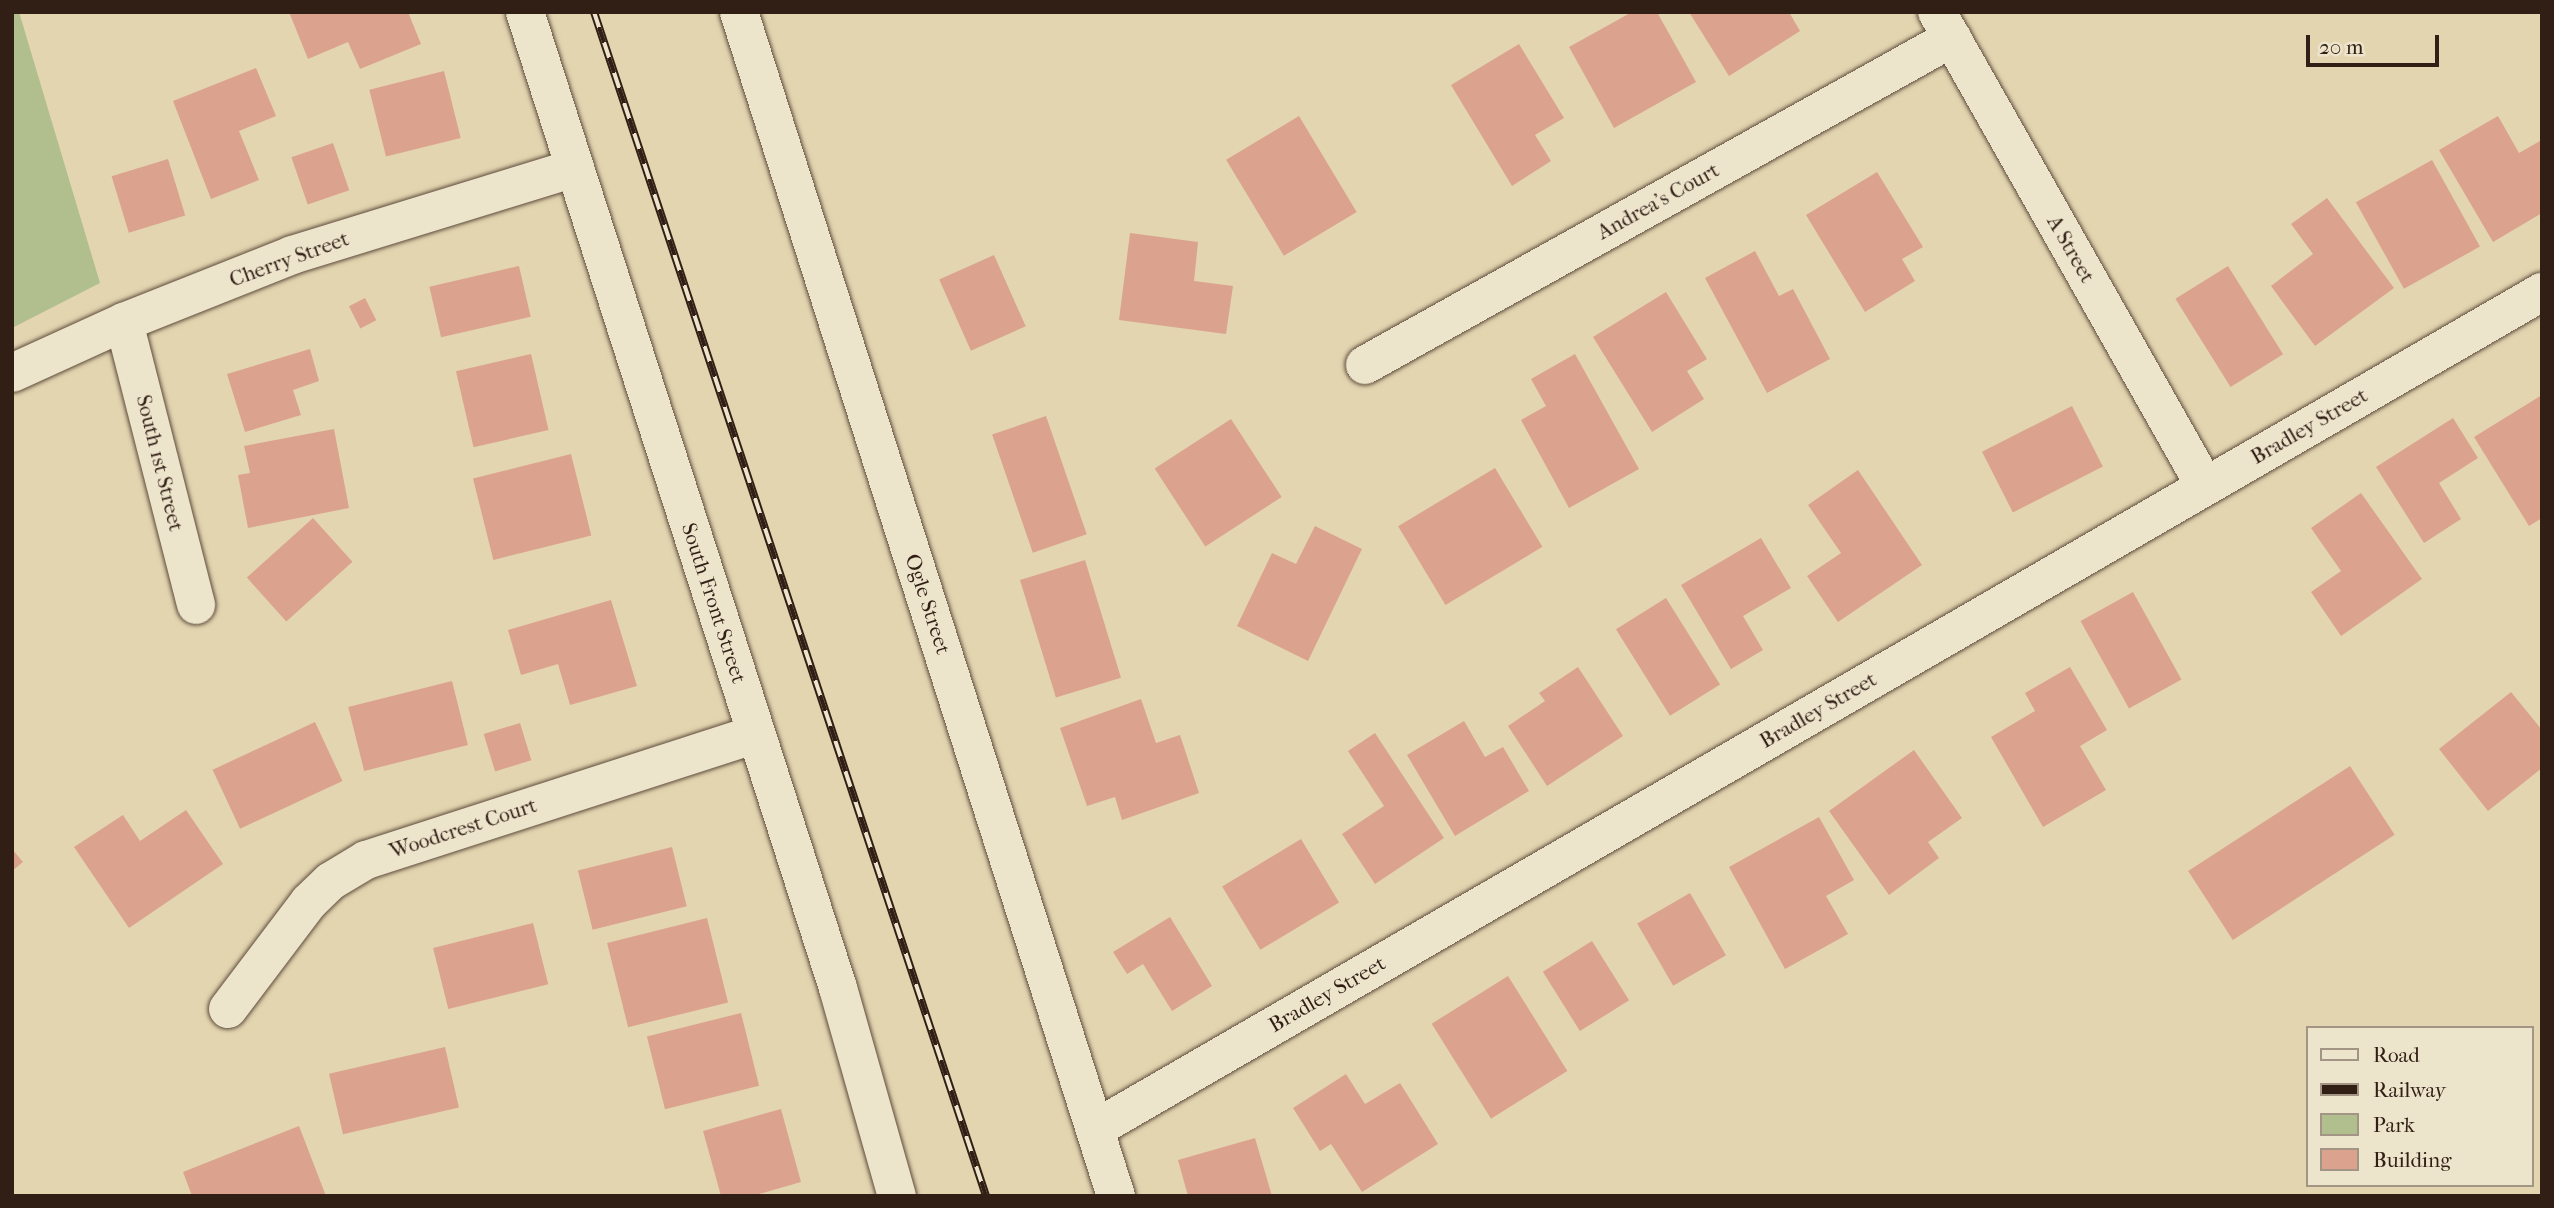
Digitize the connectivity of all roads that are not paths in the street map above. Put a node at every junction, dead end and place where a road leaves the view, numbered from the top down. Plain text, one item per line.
1 (525, 12) edge
2 (739, 12) edge
3 (1945, 25) edge
4 (575, 168) junction
5 (2542, 292) edge
6 (124, 322) junction
7 (1365, 365) dead end
8 (12, 373) edge
9 (2205, 486) junction
10 (196, 605) dead end
11 (756, 734) junction
12 (228, 1009) dead end
13 (1095, 1129) junction
14 (897, 1196) edge
15 (1116, 1196) edge

1 - 4 street, South Front Street
2 - 13 street, Ogle Street
3 - 7 street, Andrea's Court
3 - 9 street, A Street
4 - 6 street, Cherry Street
4 - 11 street, South Front Street
5 - 9 street, Bradley Street
6 - 8 street, Cherry Street
6 - 10 street, South 1st Street
9 - 13 street, Bradley Street
11 - 12 street, Woodcrest Court
11 - 14 street, South Front Street
13 - 15 street, Ogle Street

